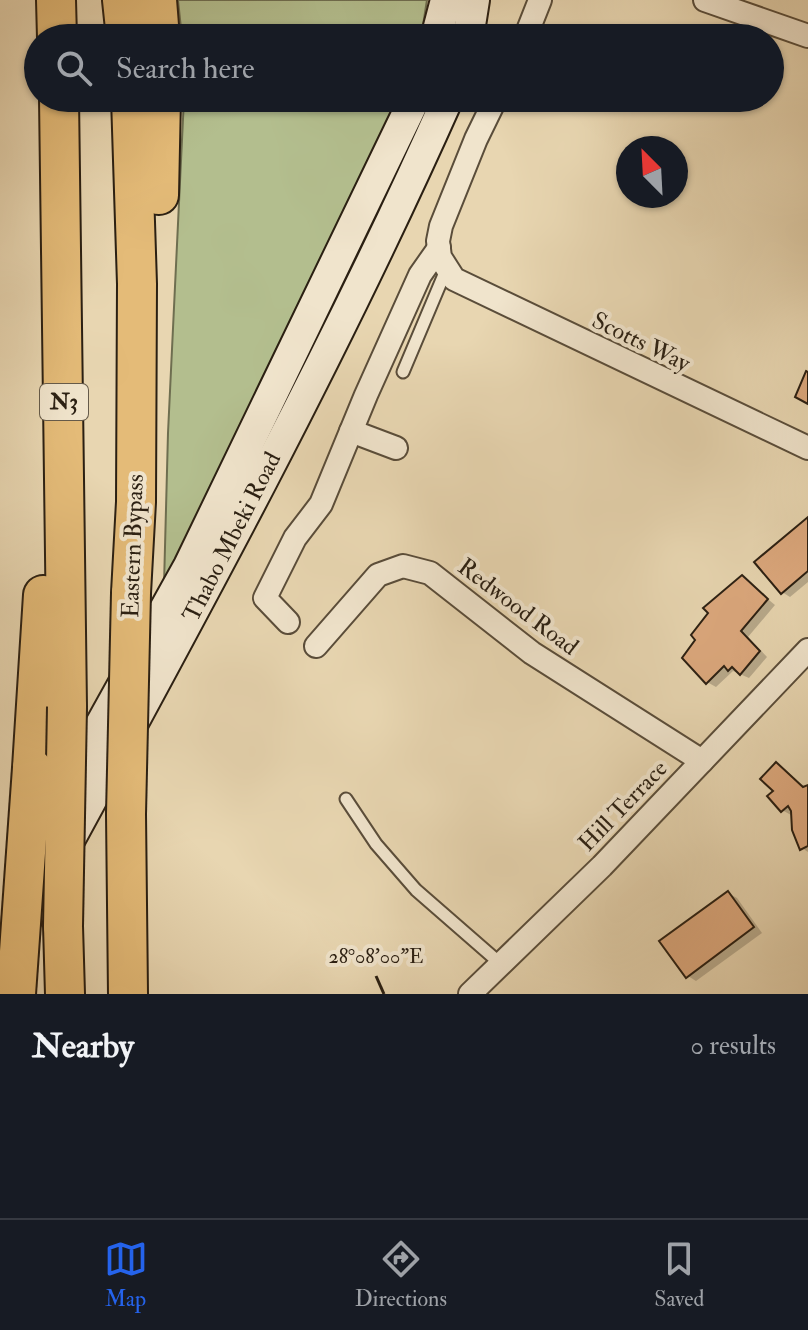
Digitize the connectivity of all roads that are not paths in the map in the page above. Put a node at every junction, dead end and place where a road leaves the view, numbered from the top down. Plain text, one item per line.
1 (56, 0) edge
2 (122, 0) edge
3 (157, 0) edge
4 (446, 0) edge
5 (474, 0) edge
6 (540, 0) edge
7 (705, 0) edge
8 (57, 24) edge
9 (125, 24) edge
10 (159, 24) edge
11 (440, 24) edge
12 (470, 24) edge
13 (531, 24) edge
14 (774, 24) edge
15 (784, 28) edge
16 (808, 36) edge
17 (59, 112) edge
18 (131, 112) edge
19 (161, 112) edge
20 (408, 112) edge
21 (442, 112) edge
22 (489, 112) edge
23 (446, 266) junction
24 (63, 281) junction
25 (403, 372) dead end
26 (351, 431) junction
27 (396, 448) dead end
28 (808, 448) edge
29 (136, 502) junction
30 (288, 622) dead end
31 (316, 646) dead end
32 (808, 650) edge
33 (702, 761) junction
34 (346, 799) dead end
35 (0, 907) edge
36 (502, 965) junction
37 (0, 967) edge
38 (16, 994) edge
39 (65, 994) edge
40 (128, 994) edge
41 (470, 994) edge

1 - 8 highway
2 - 9 highway
3 - 10 highway
4 - 11 main road
5 - 12 main road
6 - 13 street
7 - 14 street
15 - 16 street
17 - 24 highway, N3
18 - 29 highway, Eastern Bypass
19 - 29 highway
20 - 35 main road, Thabo Mbeki Road
21 - 37 main road, Thabo Mbeki Road
22 - 23 street
23 - 25 lane
23 - 26 street
23 - 28 street, Scotts Way
24 - 38 highway, bridge
24 - 39 highway, N3, bridge
26 - 27 street
26 - 30 street
29 - 40 highway, Eastern Bypass, bridge
31 - 33 street, Redwood Road
32 - 33 street, Hill Terrace
33 - 36 street, Hill Terrace
34 - 36 lane
36 - 41 street, Hill Terrace

